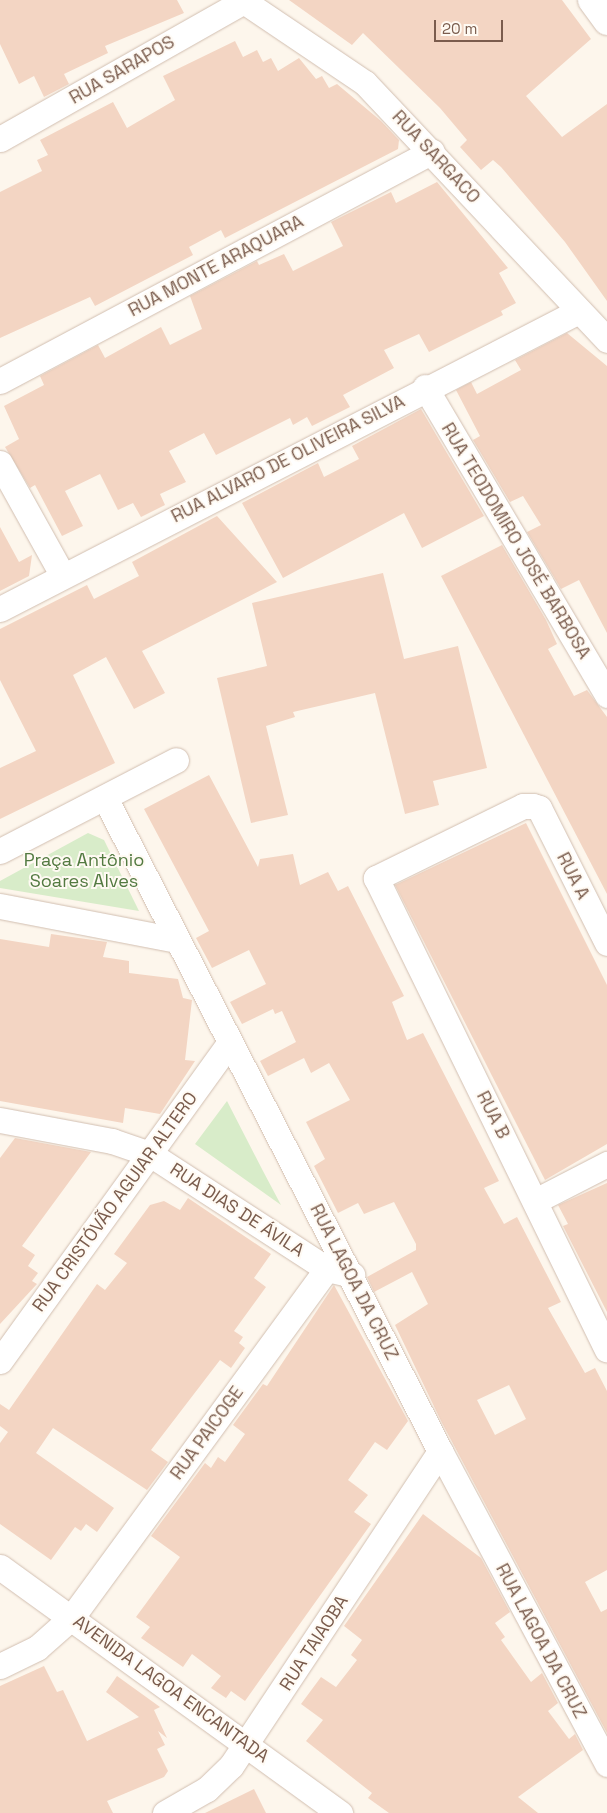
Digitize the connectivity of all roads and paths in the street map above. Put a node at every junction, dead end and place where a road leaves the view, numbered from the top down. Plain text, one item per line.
1 (592, 0) edge
2 (243, 1) edge
3 (607, 21) edge
4 (0, 139) edge
5 (432, 151) junction
6 (577, 312) junction
7 (607, 340) edge
8 (0, 381) edge
9 (425, 387) junction
10 (0, 463) edge
11 (63, 576) junction
12 (0, 609) edge
13 (607, 694) edge
14 (176, 760) dead end
15 (105, 798) junction
16 (539, 808) joint
17 (0, 851) edge
18 (0, 906) edge
19 (177, 940) junction
20 (607, 944) edge
21 (229, 1043) junction
22 (0, 1120) edge
23 (150, 1154) junction
24 (607, 1164) edge
25 (537, 1200) junction
26 (328, 1269) junction
27 (352, 1275) junction
28 (607, 1350) edge
29 (0, 1361) edge
30 (440, 1451) junction
31 (0, 1567) edge
32 (72, 1617) junction
33 (0, 1666) edge
34 (248, 1744) junction
35 (607, 1764) edge
36 (165, 1813) edge
37 (340, 1813) edge

1 - 3 main road
2 - 4 street, RUA SARAPOS
2 - 5 street, RUA SARGACO
5 - 6 street, RUA SARGACO
5 - 8 street, RUA MONTE ARAQUARA
6 - 7 street, RUA SARGACO
6 - 9 street, RUA ALVARO DE OLIVEIRA SILVA
9 - 11 street, RUA ALVARO DE OLIVEIRA SILVA
9 - 13 street, RUA TEODOMIRO JOSÉ BARBOSA
10 - 11 street
11 - 12 street, RUA ALVARO DE OLIVEIRA SILVA
14 - 15 street
15 - 17 street
15 - 19 street, RUA LAGOA DA CRUZ
16 - 20 street, RUA A
16 - 25 street, RUA B
18 - 19 street
19 - 21 street, RUA LAGOA DA CRUZ
21 - 23 street, RUA CRISTÓVÃO AGUIAR ALTERO
21 - 27 street, RUA LAGOA DA CRUZ
22 - 23 street, RUA DIAS DE ÁVILA
23 - 26 street, RUA DIAS DE ÁVILA
23 - 29 street, RUA CRISTÓVÃO AGUIAR ALTERO
24 - 25 street
25 - 28 street, RUA B
26 - 27 street
26 - 32 street, RUA PAICOGE
27 - 30 street, RUA LAGOA DA CRUZ
30 - 34 street, RUA TAIAOBA
30 - 35 street, RUA LAGOA DA CRUZ
31 - 32 street, AVENIDA LAGOA ENCANTADA
32 - 33 street, RUA PAICOGE
32 - 34 street, AVENIDA LAGOA ENCANTADA
34 - 36 street, RUA TAIAOBA
34 - 37 street, AVENIDA LAGOA ENCANTADA

